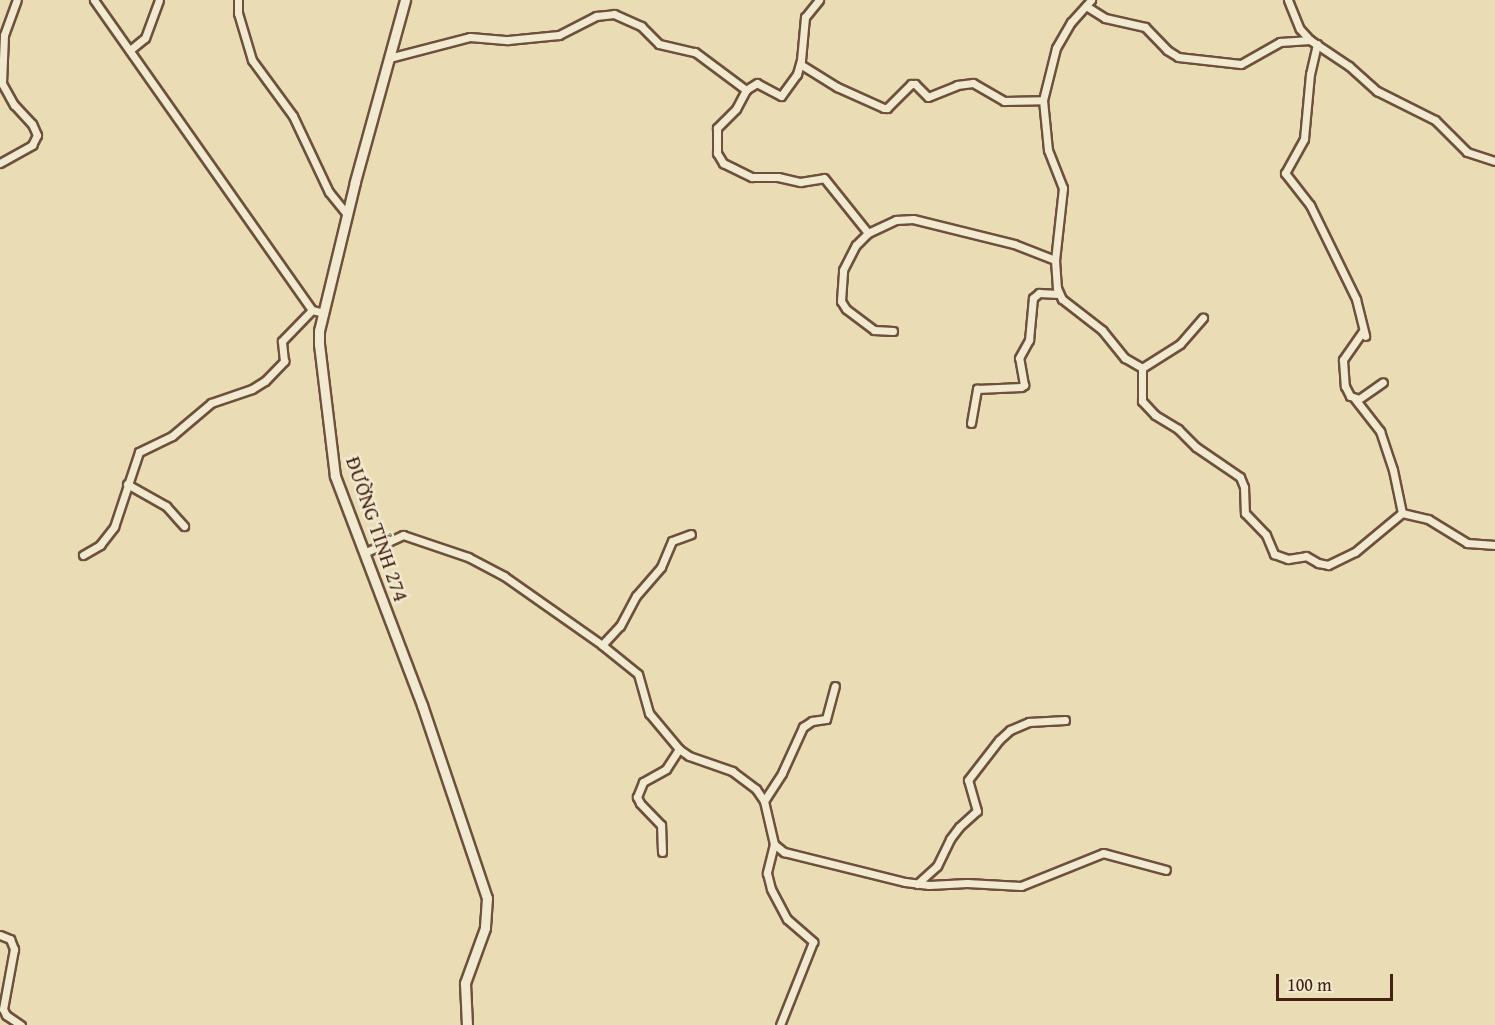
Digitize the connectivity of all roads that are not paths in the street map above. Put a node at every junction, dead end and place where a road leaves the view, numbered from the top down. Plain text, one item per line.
1 (17, 0) edge
2 (94, 0) edge
3 (159, 0) edge
4 (238, 0) edge
5 (405, 0) edge
6 (819, 0) edge
7 (1288, 0) edge
8 (1088, 3) edge
9 (1314, 42) junction
10 (130, 50) junction
11 (389, 58) junction
12 (800, 64) junction
13 (746, 90) junction
14 (1043, 100) junction
15 (1495, 161) edge
16 (0, 163) edge
17 (347, 214) junction
18 (868, 233) junction
19 (1055, 260) junction
20 (1059, 294) junction
21 (312, 310) junction
22 (324, 313) junction
23 (1203, 318) dead end
24 (893, 332) dead end
25 (1142, 368) junction
26 (1383, 382) dead end
27 (1355, 399) junction
28 (971, 423) dead end
29 (127, 484) junction
30 (1402, 513) junction
31 (184, 526) dead end
32 (691, 534) dead end
33 (1495, 545) edge
34 (364, 553) junction
35 (83, 555) dead end
36 (602, 645) junction
37 (835, 686) dead end
38 (1065, 720) dead end
39 (678, 749) junction
40 (764, 801) junction
41 (774, 844) junction
42 (662, 852) dead end
43 (1166, 870) dead end
44 (917, 884) junction
45 (0, 935) edge
46 (2, 994) edge
47 (21, 1025) edge
48 (467, 1025) edge
49 (780, 1025) edge

1 - 16 street
2 - 10 street
3 - 10 street
4 - 17 street
5 - 11 main road, ĐƯỜNG TỈNH 274
6 - 12 street
7 - 9 street
8 - 9 street
8 - 14 street
9 - 15 street
9 - 27 street
10 - 21 street
11 - 13 street
11 - 17 main road, ĐƯỜNG TỈNH 274
12 - 13 street
12 - 14 street
13 - 18 street
14 - 19 street
17 - 22 main road, ĐƯỜNG TỈNH 274
18 - 19 street
18 - 24 street
19 - 20 street
20 - 25 street
20 - 28 street
21 - 22 street
21 - 29 street
22 - 34 main road, ĐƯỜNG TỈNH 274
23 - 25 street
25 - 30 street
26 - 27 street
27 - 30 street
29 - 31 street
29 - 35 street
30 - 33 street
32 - 36 street
34 - 36 street
34 - 48 main road, ĐƯỜNG TỈNH 274
36 - 39 street
37 - 40 street
38 - 44 street
39 - 40 street
39 - 42 street
40 - 41 street
41 - 44 street
41 - 49 street
43 - 44 street
45 - 46 street
46 - 47 street

